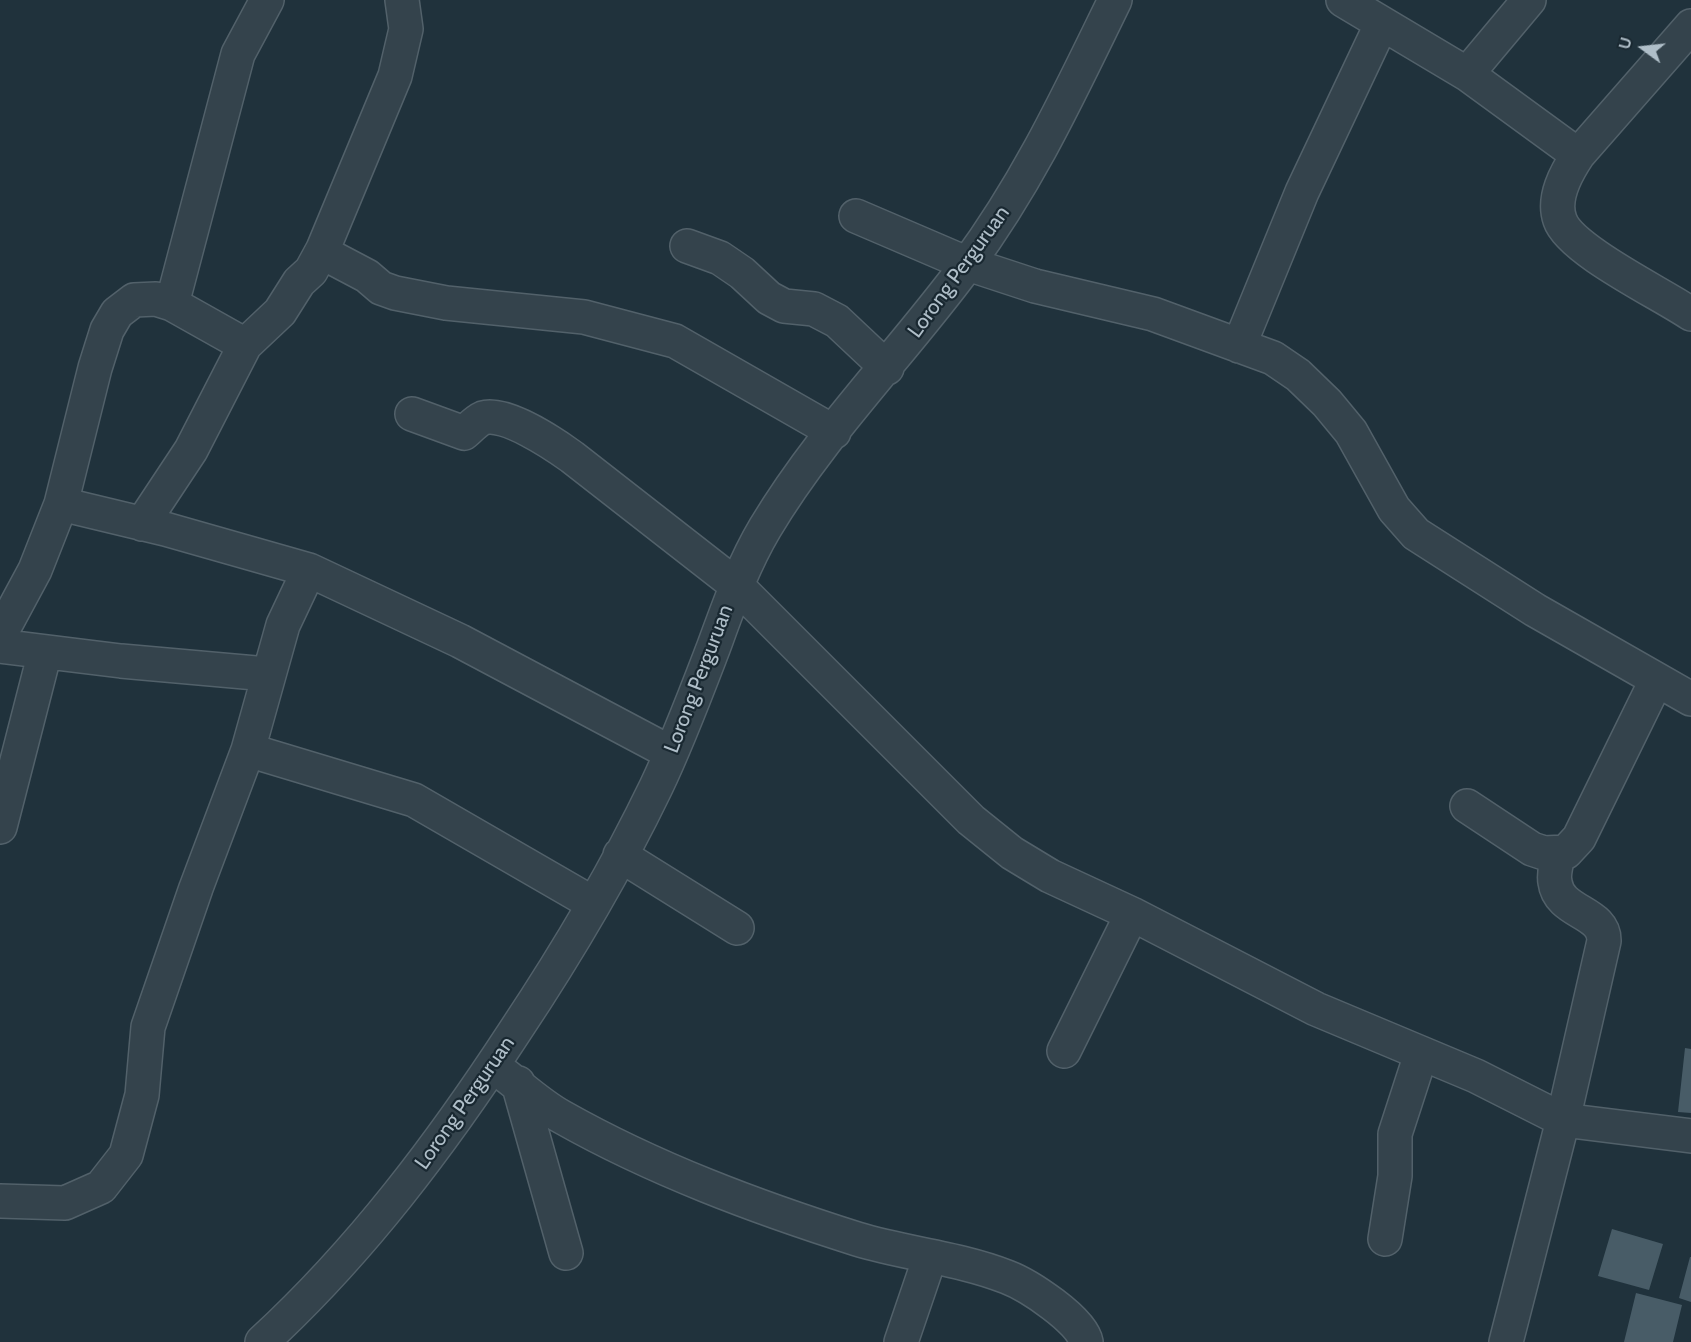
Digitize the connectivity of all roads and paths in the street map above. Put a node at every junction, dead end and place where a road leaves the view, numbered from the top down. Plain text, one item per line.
1 (267, 0) edge
2 (402, 0) edge
3 (1115, 0) edge
4 (1343, 0) edge
5 (1529, 0) edge
6 (1381, 25) junction
7 (1691, 26) edge
8 (1467, 74) junction
9 (1578, 156) junction
10 (856, 216) dead end
11 (687, 246) dead end
12 (324, 249) junction
13 (968, 264) junction
14 (172, 304) junction
15 (1691, 314) edge
16 (245, 345) junction
17 (1239, 346) junction
18 (886, 368) junction
19 (412, 414) dead end
20 (834, 432) junction
21 (61, 504) junction
22 (141, 524) junction
23 (309, 570) junction
24 (736, 585) junction
25 (0, 635) edge
26 (0, 646) edge
27 (45, 652) junction
28 (267, 674) junction
29 (1656, 681) junction
30 (1691, 699) edge
31 (248, 750) junction
32 (671, 753) junction
33 (1467, 806) dead end
34 (0, 827) edge
35 (1558, 854) junction
36 (620, 855) junction
37 (594, 904) junction
38 (1132, 914) junction
39 (737, 928) dead end
40 (1064, 1051) dead end
41 (1421, 1054) junction
42 (505, 1075) junction
43 (1563, 1120) junction
44 (1691, 1136) edge
45 (0, 1201) edge
46 (1385, 1239) dead end
47 (566, 1253) dead end
48 (930, 1257) junction
49 (262, 1342) edge
50 (901, 1342) edge
51 (1086, 1342) edge
52 (1506, 1342) edge

1 - 14 street
2 - 12 street
3 - 13 street, Lorong Perguruan
4 - 6 street
5 - 8 street
6 - 8 street
6 - 17 street
7 - 9 street
8 - 9 street
9 - 15 street
10 - 13 street
11 - 18 street
12 - 16 street
12 - 20 street
13 - 17 street
13 - 18 street, Lorong Perguruan
14 - 16 street
14 - 21 street
16 - 22 street
17 - 29 street
18 - 20 street, Lorong Perguruan
19 - 24 street
20 - 24 street, Lorong Perguruan
21 - 22 street
21 - 25 street
22 - 23 street
23 - 28 street
23 - 32 street
24 - 32 street, Lorong Perguruan
24 - 38 street
26 - 27 street
27 - 28 street
27 - 34 street
28 - 31 street
29 - 30 street
29 - 35 street
31 - 37 street
31 - 45 street
32 - 36 street, Lorong Perguruan
33 - 35 street
35 - 43 street
36 - 37 street, Lorong Perguruan
36 - 39 street
37 - 42 street, Lorong Perguruan
38 - 40 street
38 - 41 street
41 - 43 street
41 - 46 street
42 - 47 street
42 - 48 street
42 - 49 street, Lorong Perguruan
43 - 44 street
43 - 52 street
48 - 50 street
48 - 51 street

